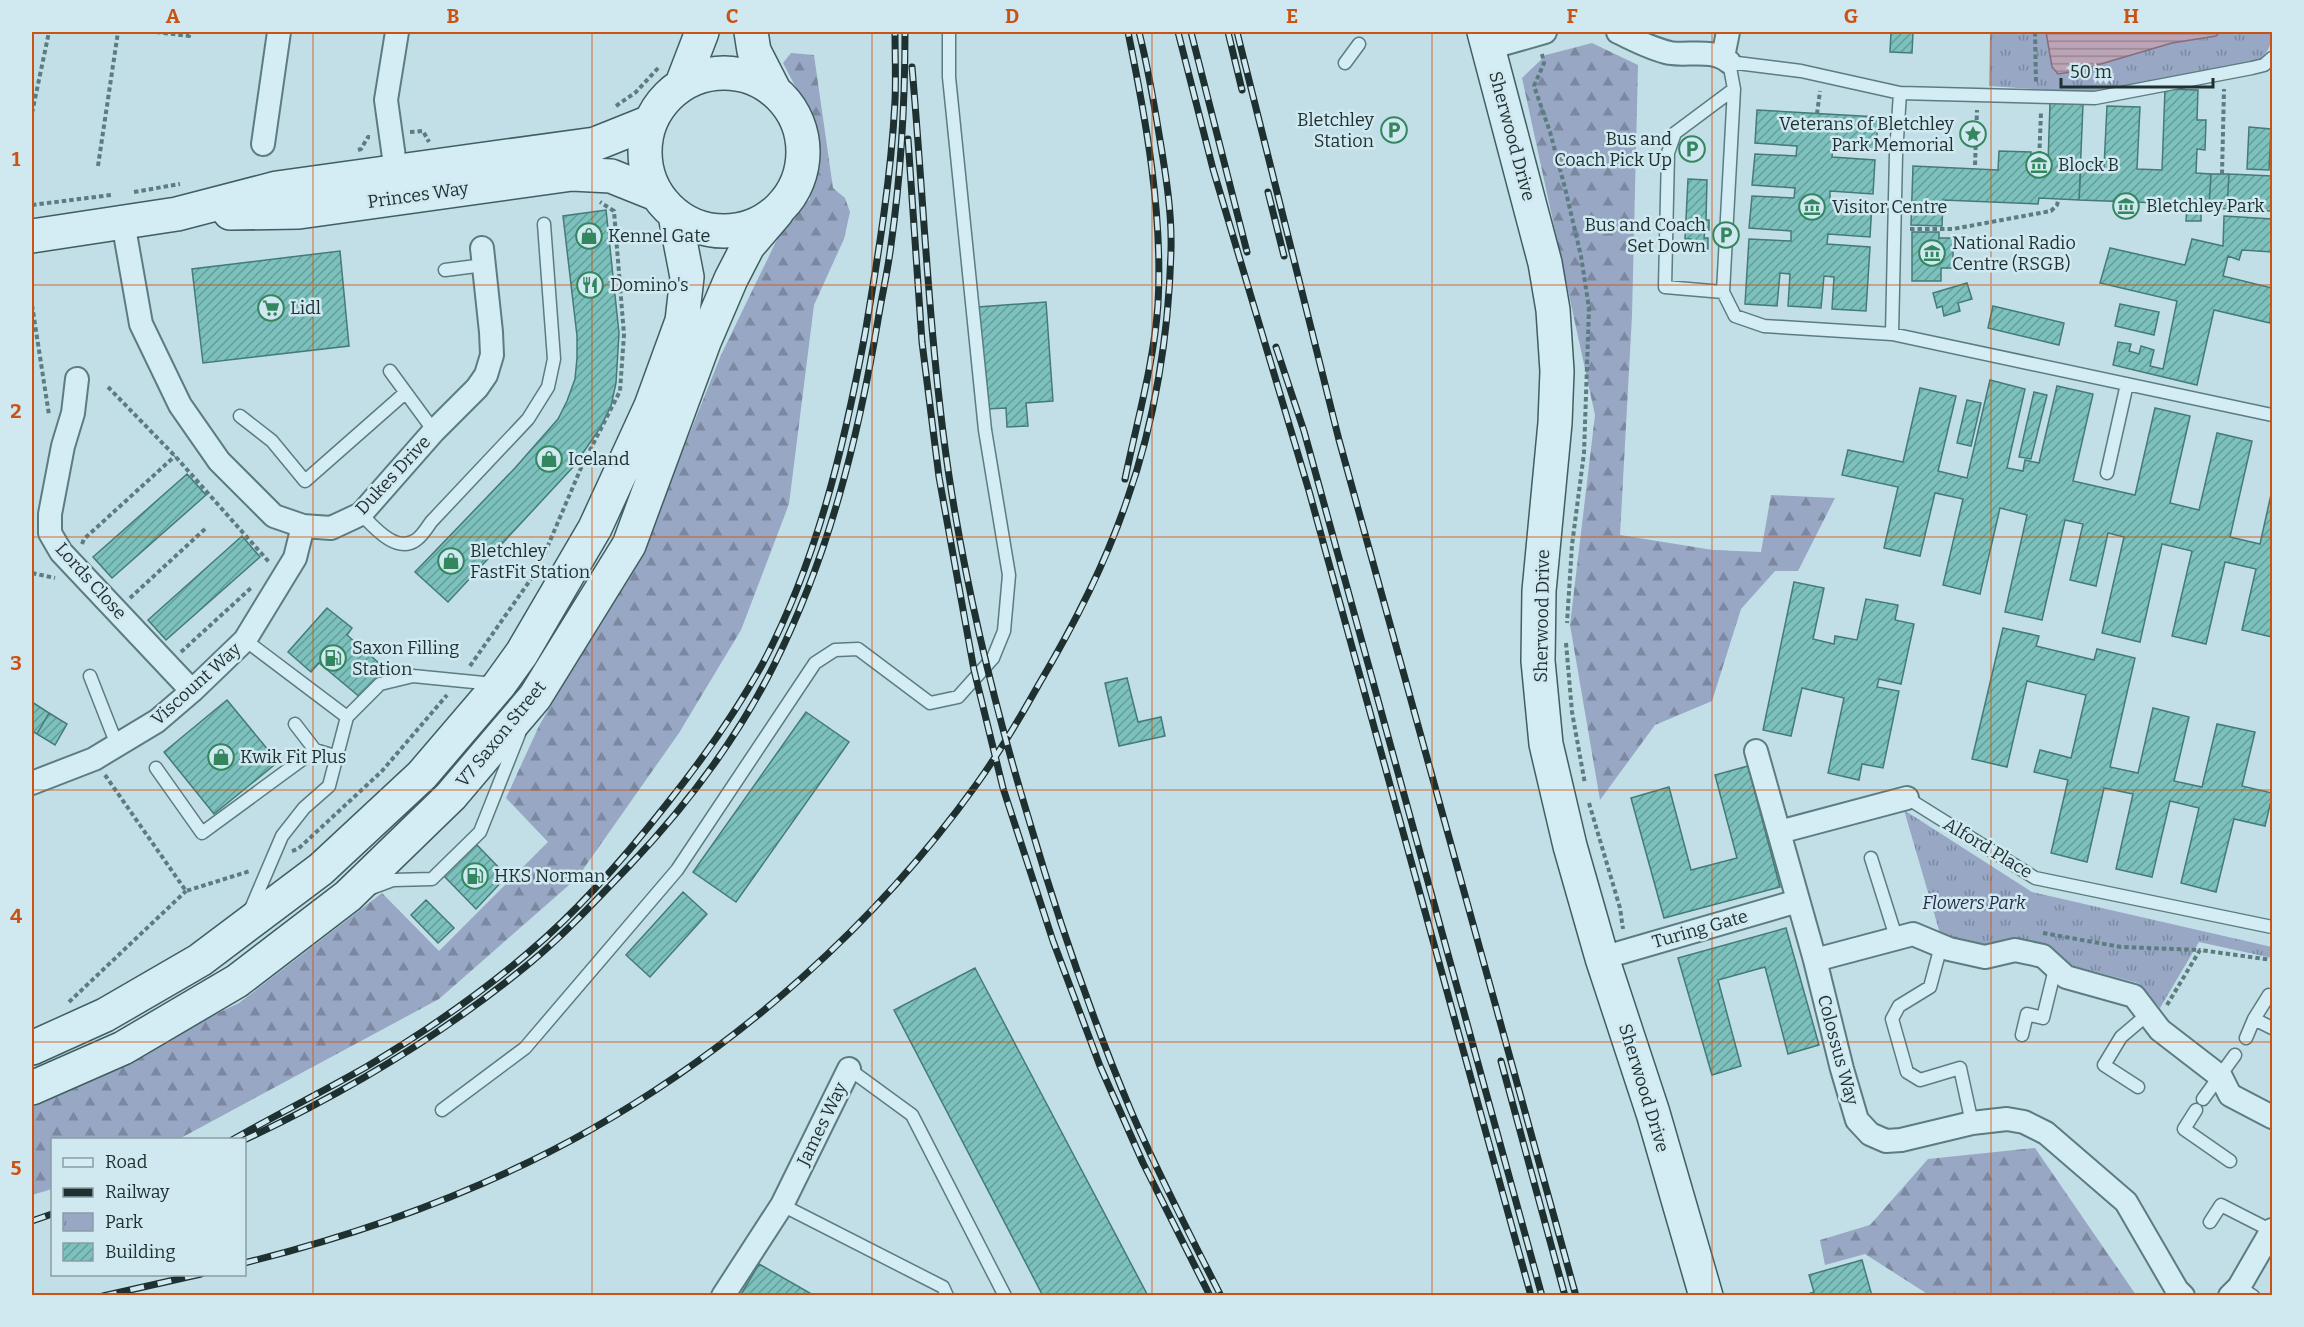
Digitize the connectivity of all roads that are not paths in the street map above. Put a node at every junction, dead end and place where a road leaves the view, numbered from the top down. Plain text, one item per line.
1 (279, 32) edge
2 (397, 32) edge
3 (702, 32) edge
4 (751, 32) edge
5 (949, 32) edge
6 (1541, 32) edge
7 (1618, 32) edge
8 (1728, 32) edge
9 (1486, 40) edge
10 (1359, 44) dead end
11 (2272, 58) edge
12 (1726, 60) junction
13 (1345, 63) dead end
14 (674, 72) junction
15 (1734, 89) junction
16 (774, 90) junction
17 (1900, 93) junction
18 (650, 122) junction
19 (263, 144) dead end
20 (396, 172) junction
21 (443, 192) junction
22 (666, 204) junction
23 (777, 212) junction
24 (177, 214) junction
25 (123, 222) junction
26 (544, 224) dead end
27 (32, 236) edge
28 (483, 256) joint
29 (445, 270) dead end
30 (1723, 291) junction
31 (1892, 334) junction
32 (390, 372) dead end
33 (77, 379) dead end
34 (2127, 384) junction
35 (405, 393) junction
36 (2272, 415) edge
37 (240, 416) dead end
38 (434, 431) junction
39 (2108, 473) dead end
40 (361, 514) junction
41 (303, 526) junction
42 (245, 640) junction
43 (90, 676) dead end
44 (500, 685) junction
45 (192, 691) junction
46 (535, 697) junction
47 (347, 717) junction
48 (295, 724) dead end
49 (117, 745) junction
50 (315, 750) junction
51 (1756, 751) dead end
52 (338, 757) junction
53 (156, 768) dead end
54 (32, 783) edge
55 (1906, 798) joint
56 (1779, 832) junction
57 (1870, 858) dead end
58 (348, 896) junction
59 (1798, 901) junction
60 (2272, 927) edge
61 (243, 929) junction
62 (1896, 937) junction
63 (1941, 946) junction
64 (1614, 954) junction
65 (1815, 960) junction
66 (2055, 969) junction
67 (2272, 996) edge
68 (2254, 1018) junction
69 (2152, 1019) junction
70 (2272, 1028) edge
71 (2022, 1035) dead end
72 (2246, 1038) dead end
73 (32, 1048) edge
74 (2235, 1054) dead end
75 (849, 1069) joint
76 (2221, 1077) junction
77 (2138, 1087) dead end
78 (32, 1088) edge
79 (442, 1110) dead end
80 (2272, 1117) edge
81 (1972, 1123) junction
82 (2229, 1161) dead end
83 (782, 1205) junction
84 (2210, 1222) dead end
85 (2272, 1231) edge
86 (2241, 1293) edge
87 (723, 1296) edge
88 (947, 1296) edge
89 (1005, 1296) edge
90 (1706, 1296) edge
91 (2183, 1296) edge

1 - 19 street
2 - 20 street
3 - 14 main road
4 - 16 main road
5 - 79 lane
6 - 9 street
7 - 12 street
8 - 12 street
9 - 64 main road, Sherwood Drive
10 - 13 lane
11 - 17 lane
12 - 15 lane
12 - 17 lane
14 - 16 main road
14 - 18 main road
15 - 30 lane
15 - 30 lane
16 - 23 main road
17 - 31 lane
18 - 20 main road, Princes Way
18 - 22 main road
20 - 21 street
20 - 24 main road, Princes Way
21 - 22 main road, Princes Way
21 - 24 main road, Princes Way
22 - 23 main road
22 - 44 main road, V7 Saxon Street
23 - 46 main road, V7 Saxon Street
24 - 25 main road, Princes Way
25 - 27 main road, Princes Way
25 - 41 street, Dukes Drive
26 - 40 lane
28 - 29 lane
28 - 38 street, Dukes Drive
30 - 31 lane
31 - 34 lane
32 - 35 lane
33 - 45 street, Lords Close
34 - 36 lane
34 - 39 lane
35 - 37 lane
35 - 38 lane
38 - 40 street, Dukes Drive
40 - 41 street, Dukes Drive
41 - 42 street, Viscount Way
42 - 45 street, Viscount Way
42 - 47 lane
43 - 49 lane
44 - 47 lane
44 - 61 main road, V7 Saxon Street
45 - 49 street, Viscount Way
46 - 58 main road, V7 Saxon Street
46 - 58 lane
47 - 52 lane
48 - 50 lane
49 - 54 street, Viscount Way
50 - 52 lane
50 - 53 lane
51 - 56 street, Colossus Way
52 - 61 lane
55 - 56 street, Alford Place
55 - 60 lane, Alford Place
56 - 59 street, Colossus Way
57 - 62 lane
58 - 78 main road, V7 Saxon Street
59 - 64 street, Turing Gate
59 - 65 street, Colossus Way
61 - 73 main road, V7 Saxon Street
62 - 63 street
62 - 65 street
63 - 66 street
63 - 81 lane
64 - 90 main road, Sherwood Drive
65 - 81 street, Colossus Way
66 - 69 street
66 - 71 lane
67 - 68 lane
68 - 70 lane
68 - 72 lane
69 - 76 street
69 - 77 lane
74 - 76 lane
75 - 83 street, James Way
75 - 89 lane, James Way
76 - 80 street
76 - 82 lane
81 - 91 street, Colossus Way
83 - 87 street, James Way
83 - 88 lane
84 - 85 lane
85 - 86 street

